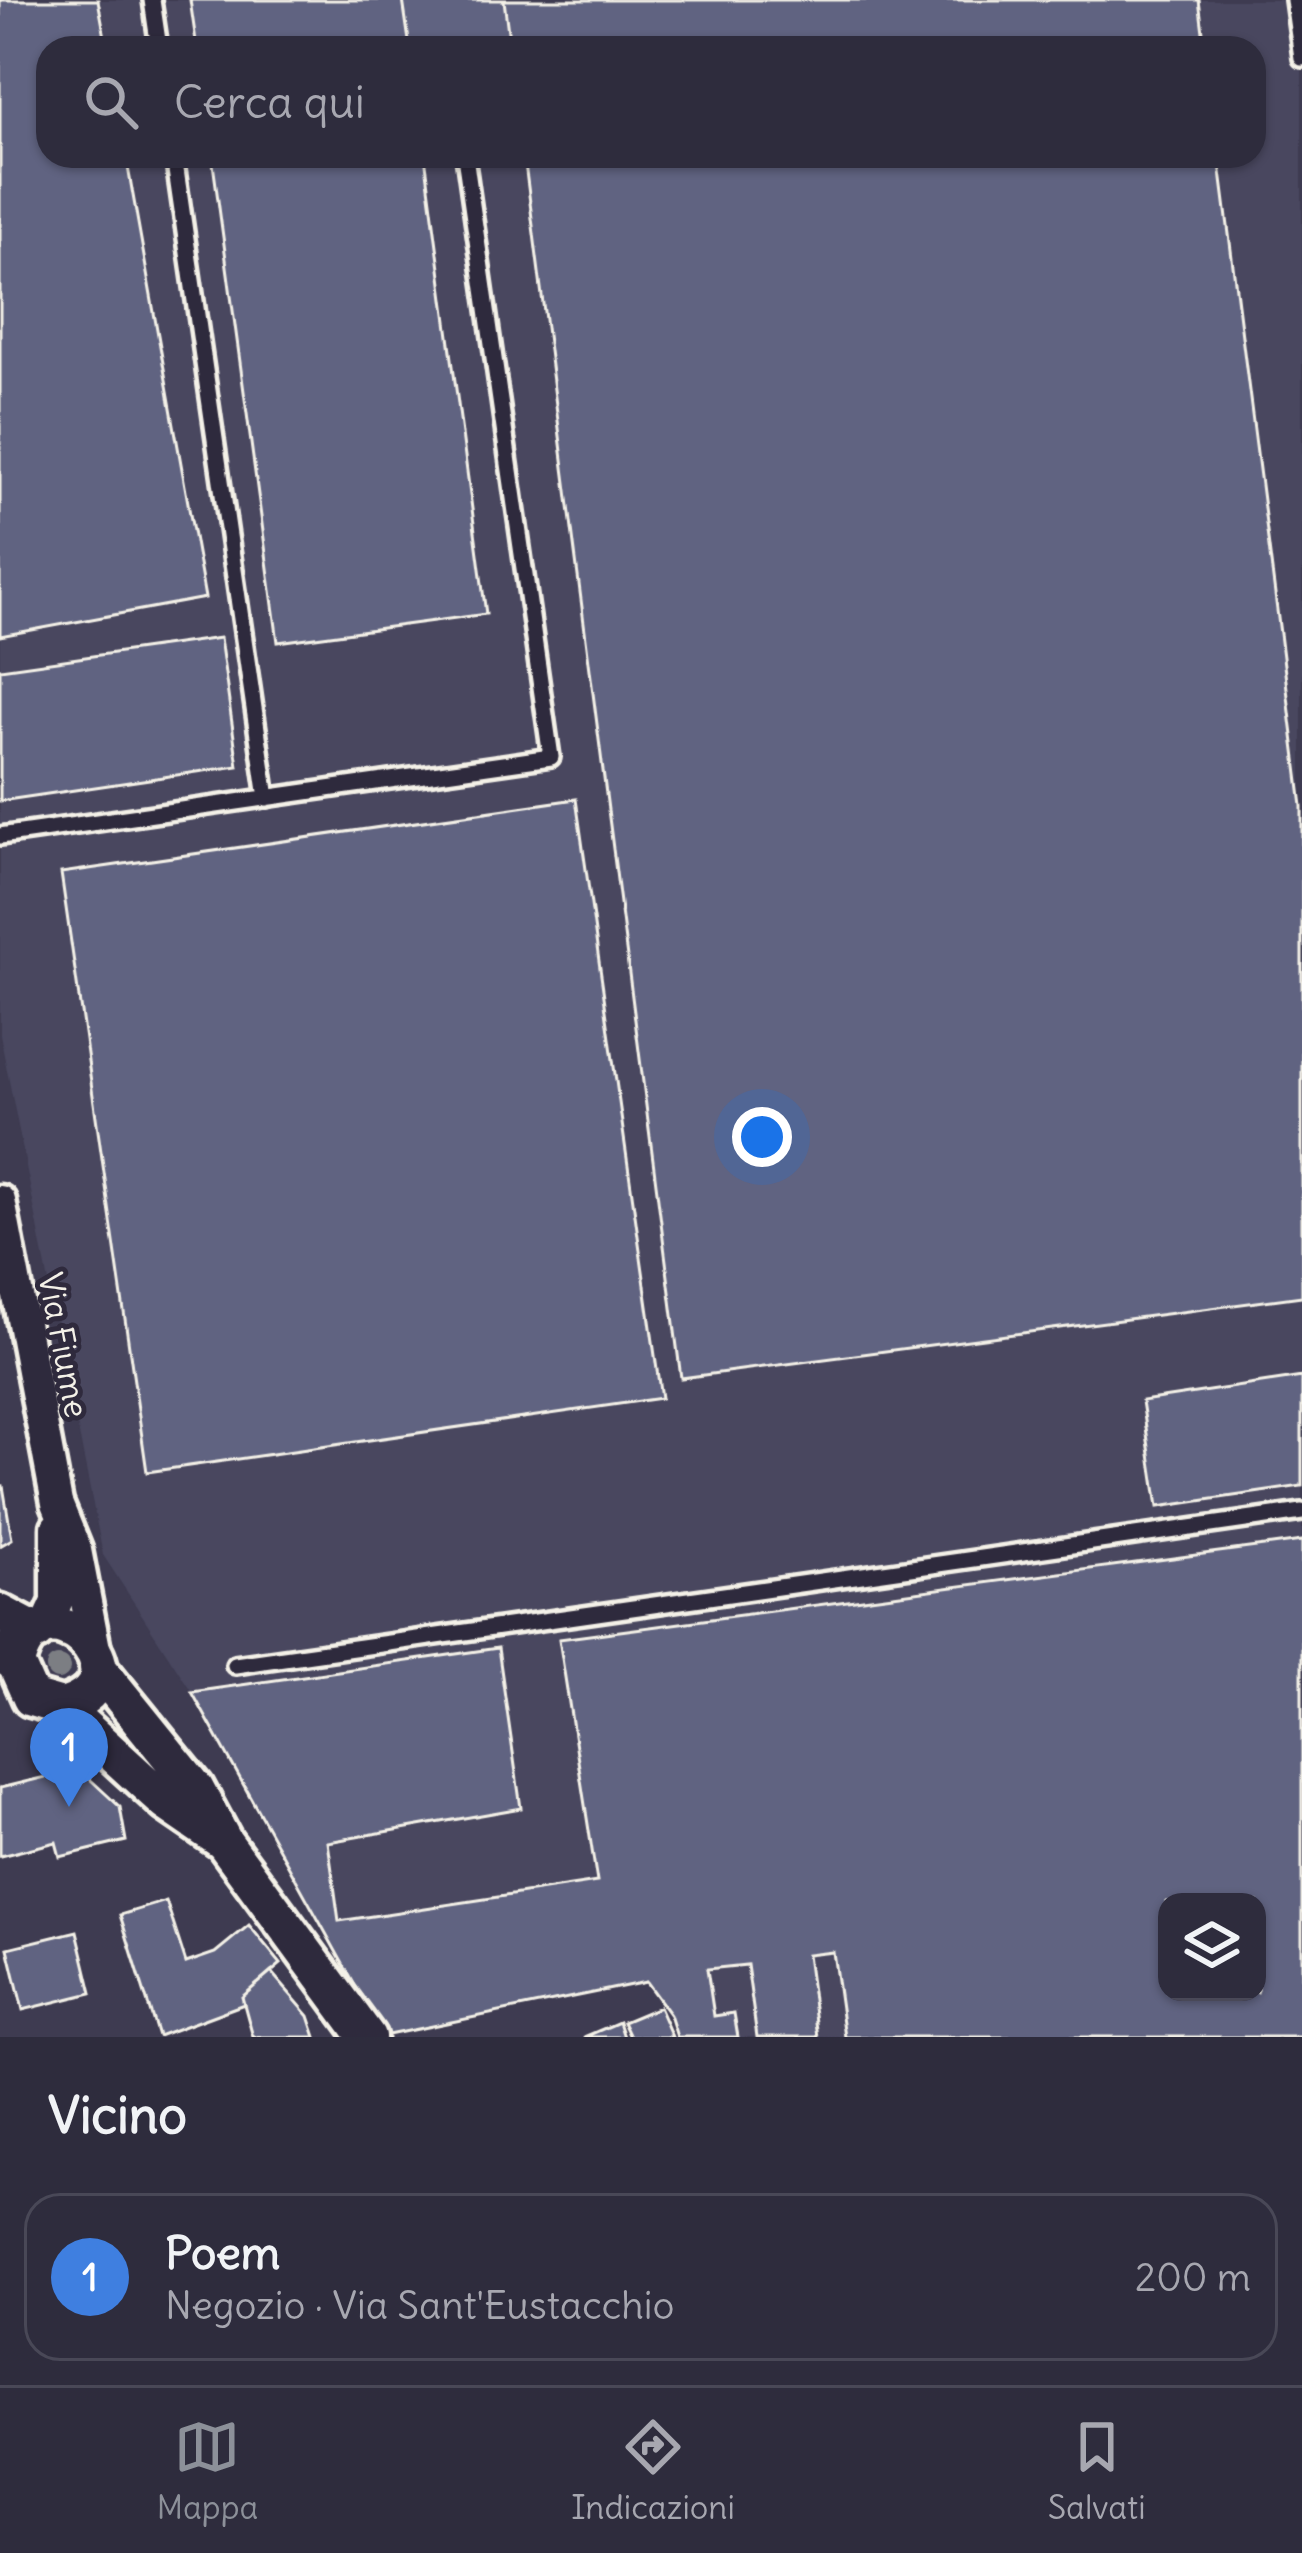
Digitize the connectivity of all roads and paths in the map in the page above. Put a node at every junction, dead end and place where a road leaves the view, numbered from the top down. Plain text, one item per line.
1 (152, 0) edge
2 (1294, 0) edge
3 (156, 36) edge
4 (1302, 58) edge
5 (176, 168) edge
6 (467, 168) edge
7 (267, 798) junction
8 (0, 836) edge
9 (0, 1201) edge
10 (57, 1503) junction
11 (1302, 1512) edge
12 (0, 1613) edge
13 (41, 1630) junction
14 (97, 1661) junction
15 (5, 1662) edge
16 (236, 1665) dead end
17 (31, 1701) edge
18 (224, 1842) junction
19 (367, 2037) edge

1 - 3 lane
2 - 4 lane
5 - 7 lane
6 - 7 lane
7 - 8 lane
9 - 10 street, Via Fiume
10 - 13 street, Via Fiume
10 - 14 street, Via Fiume
11 - 16 lane
12 - 13 street
13 - 14 street
13 - 15 street
14 - 17 street
14 - 18 street
15 - 17 street
17 - 18 street
18 - 19 street

